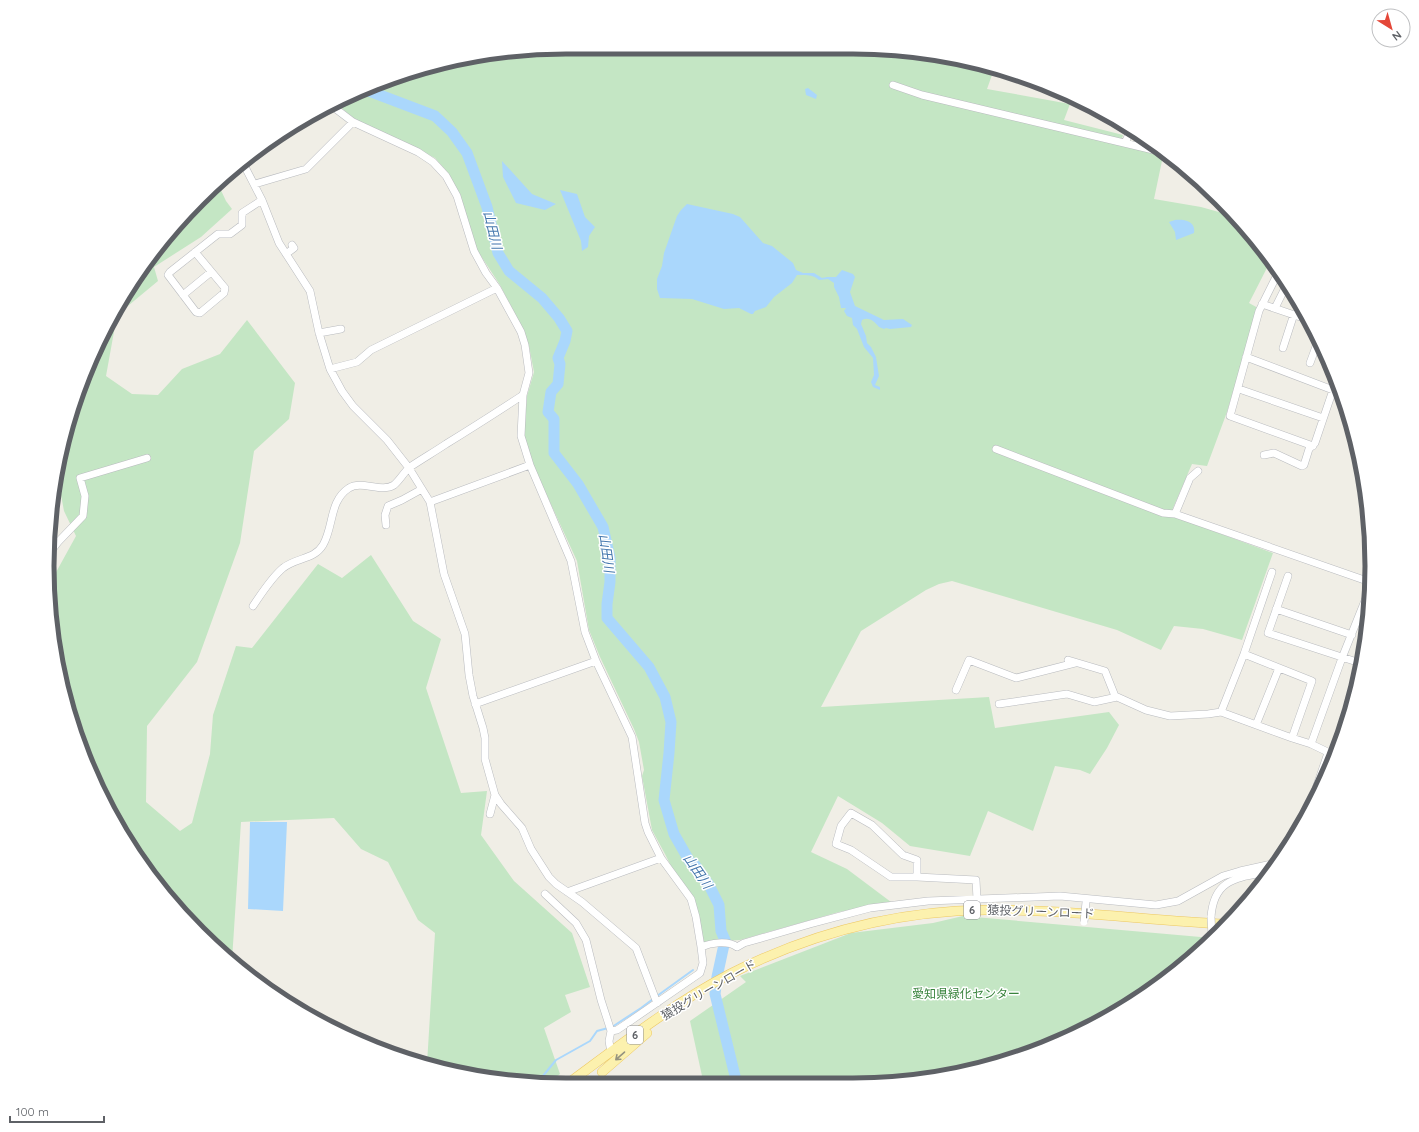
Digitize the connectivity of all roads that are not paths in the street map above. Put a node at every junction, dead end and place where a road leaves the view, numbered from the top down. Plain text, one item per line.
1 (893, 85) dead end
2 (336, 109) edge
3 (353, 122) junction
4 (1129, 135) edge
5 (1125, 144) junction
6 (1150, 149) edge
7 (245, 167) edge
8 (255, 184) junction
9 (262, 200) junction
10 (292, 245) dead end
11 (195, 252) junction
12 (286, 254) junction
13 (211, 272) junction
14 (1276, 278) edge
15 (497, 288) junction
16 (1284, 290) edge
17 (183, 295) junction
18 (1262, 304) junction
19 (1275, 308) junction
20 (1294, 314) junction
21 (1299, 316) edge
22 (341, 329) dead end
23 (319, 333) junction
24 (1282, 348) dead end
25 (1316, 348) edge
26 (1246, 357) junction
27 (1310, 363) dead end
28 (330, 369) junction
29 (1239, 388) junction
30 (1333, 390) joint
31 (522, 395) junction
32 (1323, 418) junction
33 (1313, 446) junction
34 (996, 449) dead end
35 (1264, 455) dead end
36 (147, 458) dead end
37 (530, 465) junction
38 (409, 468) junction
39 (1198, 471) dead end
40 (422, 489) junction
41 (430, 502) junction
42 (1175, 514) junction
43 (386, 525) dead end
44 (55, 546) edge
45 (1272, 572) dead end
46 (1288, 576) dead end
47 (1365, 580) edge
48 (253, 606) dead end
49 (1276, 609) junction
50 (1362, 616) edge
51 (1352, 635) junction
52 (1244, 654) junction
53 (1342, 658) junction
54 (1068, 660) dead end
55 (596, 662) junction
56 (1356, 662) edge
57 (1076, 663) junction
58 (1279, 668) junction
59 (956, 690) dead end
60 (1117, 697) junction
61 (475, 704) junction
62 (999, 704) dead end
63 (1221, 712) junction
64 (1256, 725) junction
65 (1292, 738) junction
66 (1311, 744) junction
67 (1329, 753) edge
68 (495, 795) junction
69 (490, 814) dead end
70 (661, 858) junction
71 (1269, 864) edge
72 (1263, 873) edge
73 (917, 877) junction
74 (568, 892) junction
75 (545, 894) dead end
76 (977, 899) junction
77 (1100, 900) junction
78 (1084, 922) dead end
79 (1219, 924) edge
80 (1212, 931) edge
81 (701, 948) junction
82 (657, 1003) junction
83 (681, 1004) junction
84 (611, 1031) junction
85 (610, 1047) dead end
86 (597, 1062) junction
87 (602, 1072) dead end
88 (572, 1078) edge
89 (575, 1078) edge

1 - 5 street
2 - 3 street
3 - 8 street
3 - 15 street
4 - 5 street
5 - 6 street
7 - 8 street
8 - 9 street
9 - 11 street
9 - 12 street
10 - 12 street
11 - 13 street
11 - 17 street
12 - 23 street
13 - 17 street
13 - 17 street
14 - 18 street
15 - 28 street
15 - 31 street
16 - 19 street
18 - 19 street
18 - 26 street
19 - 20 street
20 - 21 street
20 - 24 street
22 - 23 street
23 - 28 street
25 - 27 street
26 - 29 street
26 - 30 street
28 - 38 street
29 - 32 street
29 - 33 street
30 - 32 street
31 - 37 street
31 - 38 street
32 - 33 street
33 - 35 street
34 - 42 street
36 - 44 street
37 - 41 street
37 - 55 street
38 - 40 street
38 - 48 street
39 - 42 street
40 - 41 street
40 - 43 street
41 - 61 street
42 - 47 street
45 - 52 street
46 - 49 street
49 - 51 street
49 - 53 street
50 - 51 street
51 - 53 street
52 - 58 street
52 - 63 street
53 - 56 street
53 - 66 street
54 - 57 street
55 - 61 street
55 - 70 street
57 - 59 street
57 - 60 street
58 - 64 street
58 - 65 street
60 - 62 street
60 - 63 street
61 - 68 street
63 - 64 street
64 - 65 street
65 - 66 street
66 - 67 street
68 - 69 street
68 - 74 street
70 - 74 street
70 - 81 street
71 - 77 street
72 - 80 street, bridge
73 - 73 street
73 - 76 street
74 - 82 street
75 - 84 street
76 - 77 street
76 - 81 street
77 - 78 street, bridge
79 - 83 main road, 猿投グリーンロード / 6
81 - 82 street
82 - 84 street
83 - 86 main road, 猿投グリーンロード / 6
83 -> 87 main road
84 - 85 street
86 - 88 main road
86 - 89 main road, 猿投グリーンロード / 6

